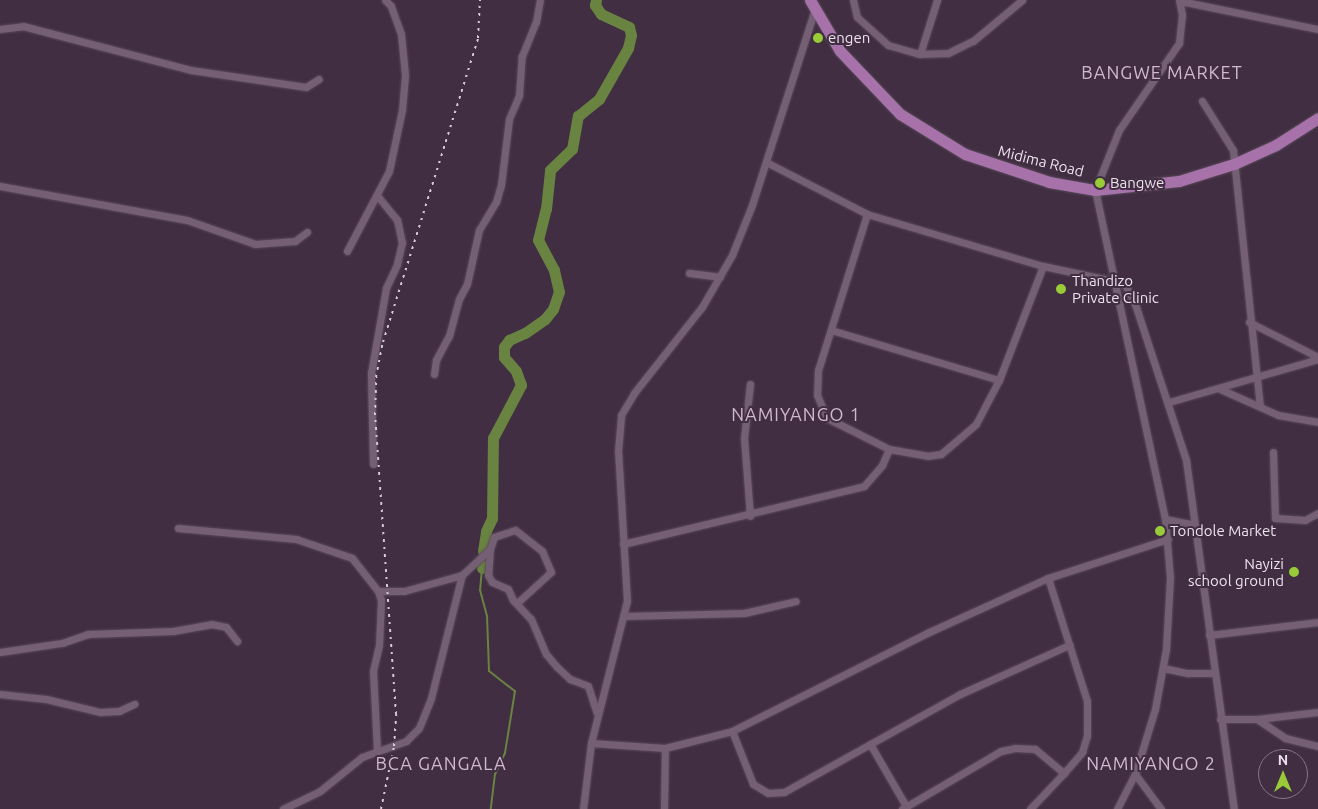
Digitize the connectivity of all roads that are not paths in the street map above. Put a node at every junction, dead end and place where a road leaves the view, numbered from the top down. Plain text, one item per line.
1 (385, 0) edge
2 (540, 0) edge
3 (853, 0) edge
4 (937, 0) edge
5 (1022, 0) edge
6 (1179, 0) edge
7 (812, 5) edge
8 (0, 29) edge
9 (1318, 29) edge
10 (920, 54) junction
11 (319, 79) dead end
12 (1202, 101) dead end
13 (1318, 118) edge
14 (766, 162) junction
15 (1234, 164) junction
16 (0, 186) edge
17 (1095, 190) junction
18 (377, 195) junction
19 (867, 214) junction
20 (307, 232) dead end
21 (347, 251) dead end
22 (1043, 266) junction
23 (689, 273) dead end
24 (720, 277) junction
25 (1112, 282) junction
26 (1249, 322) junction
27 (831, 330) junction
28 (1318, 358) edge
29 (434, 374) dead end
30 (1256, 377) junction
31 (999, 380) junction
32 (750, 384) dead end
33 (1220, 389) junction
34 (1169, 402) junction
35 (1260, 407) junction
36 (1318, 422) edge
37 (889, 449) junction
38 (1273, 452) dead end
39 (373, 464) dead end
40 (1318, 513) edge
41 (750, 516) junction
42 (1165, 519) junction
43 (1195, 525) junction
44 (178, 528) dead end
45 (1168, 539) junction
46 (623, 544) junction
47 (490, 549) junction
48 (462, 575) junction
49 (1048, 578) junction
50 (378, 590) junction
51 (796, 601) dead end
52 (517, 603) junction
53 (625, 616) junction
54 (1318, 622) edge
55 (1209, 634) junction
56 (237, 641) dead end
57 (1069, 644) junction
58 (0, 652) edge
59 (1163, 668) junction
60 (1213, 673) junction
61 (0, 694) edge
62 (134, 704) dead end
63 (1318, 712) edge
64 (597, 716) junction
65 (1220, 719) junction
66 (1257, 719) junction
67 (732, 731) junction
68 (591, 743) junction
69 (870, 744) junction
70 (1318, 746) edge
71 (665, 748) junction
72 (377, 751) junction
73 (1064, 773) junction
74 (1135, 774) junction
75 (904, 808) edge
76 (283, 809) edge
77 (583, 809) edge
78 (664, 809) edge
79 (1030, 809) edge
80 (1117, 809) edge
81 (1161, 809) edge
82 (1234, 809) edge

1 - 18 street
2 - 29 street
3 - 10 street
4 - 10 street
5 - 10 street
6 - 9 street
6 - 17 street
7 - 14 street
7 - 17 main road, Midima Road
8 - 11 street
12 - 15 street
13 - 15 main road, Midima Road
14 - 19 street
14 - 24 street
15 - 17 main road, Midima Road
15 - 26 street
16 - 20 street
17 - 25 street
18 - 21 street
18 - 39 street
19 - 22 street
19 - 27 street
22 - 25 street
22 - 31 street
23 - 24 street
24 - 46 street
25 - 34 street
25 - 42 street
26 - 28 street
26 - 30 street
27 - 31 street
27 - 37 street
28 - 30 street
30 - 33 street
30 - 35 street
31 - 37 street
32 - 41 street
33 - 34 street
33 - 35 street
34 - 43 street
35 - 36 street
37 - 41 street
38 - 40 street
41 - 46 street
42 - 43 street
42 - 45 street
43 - 55 street
44 - 50 street
45 - 49 street
45 - 59 street
46 - 53 street
47 - 48 street
47 - 52 street
47 - 52 street
48 - 50 street
48 - 72 street
49 - 57 street
49 - 67 street
50 - 72 street
51 - 53 street
52 - 64 street
53 - 64 street
54 - 55 street
55 - 60 street
56 - 58 street
57 - 69 street
57 - 73 street
59 - 60 street
59 - 74 street
60 - 65 street
61 - 62 street
63 - 66 street
64 - 68 street
65 - 66 street
65 - 82 street
66 - 70 street
67 - 69 street
67 - 71 street
68 - 71 street
68 - 77 street
69 - 75 street
71 - 78 street
72 - 76 street
73 - 75 street
73 - 79 street
74 - 80 street
74 - 81 street

